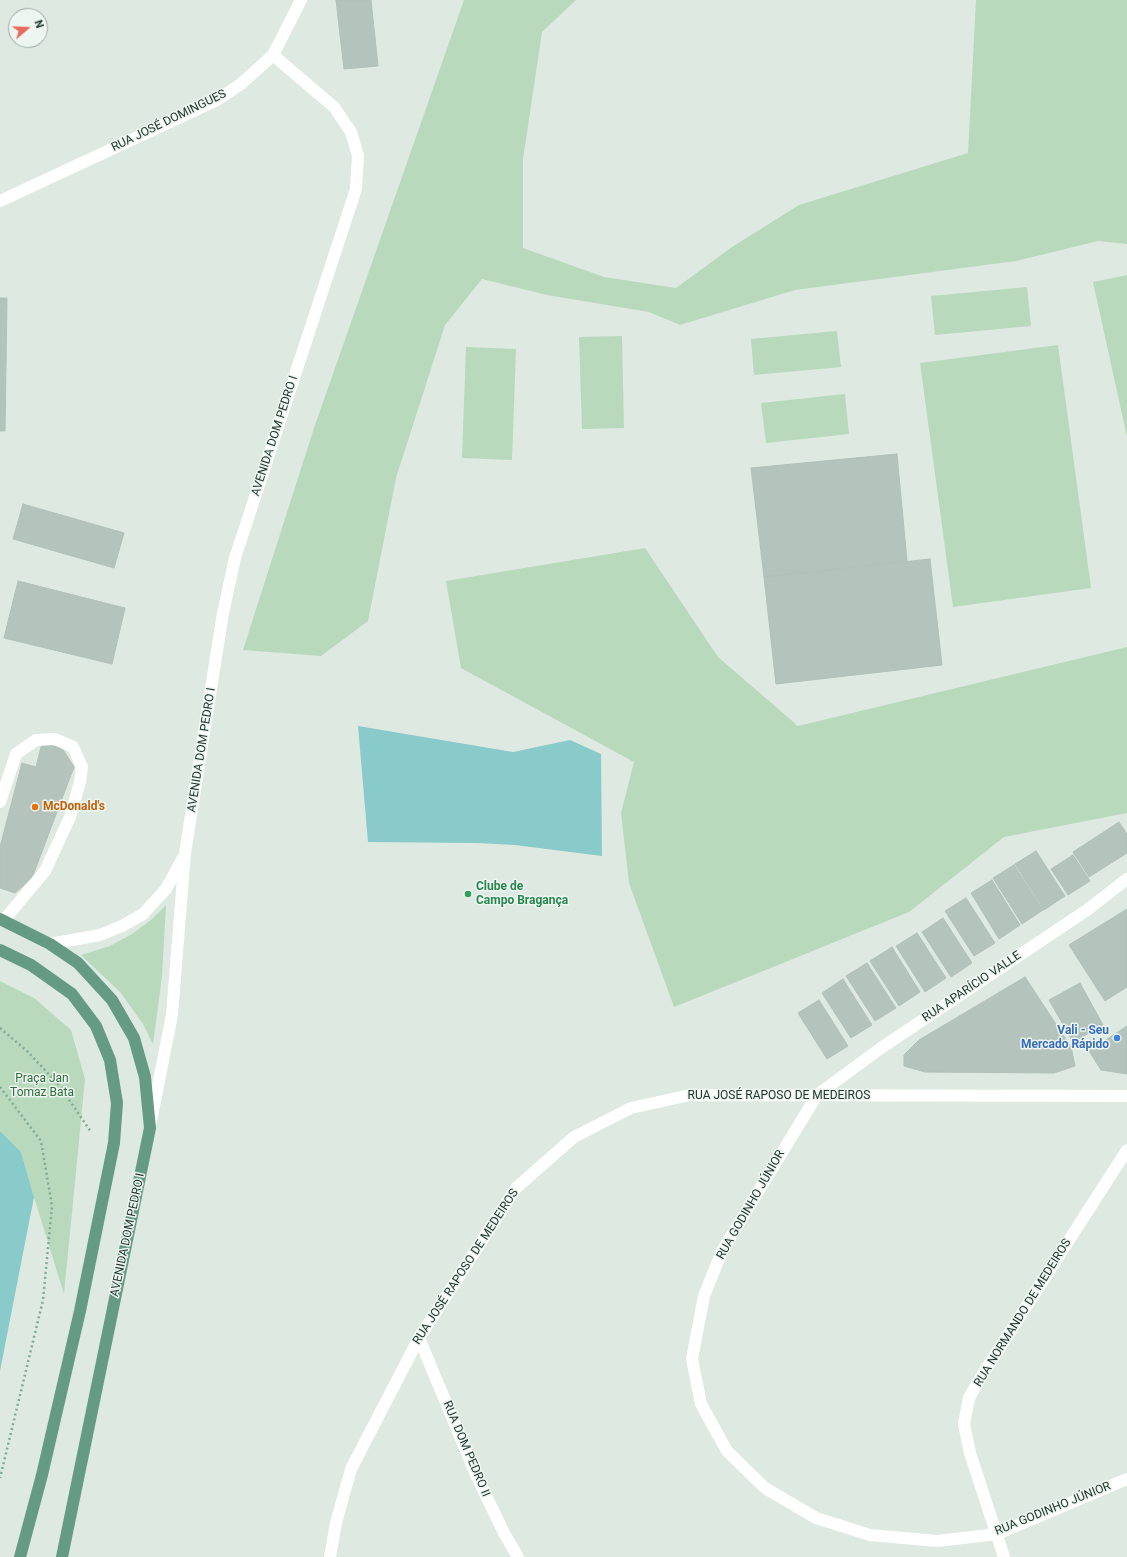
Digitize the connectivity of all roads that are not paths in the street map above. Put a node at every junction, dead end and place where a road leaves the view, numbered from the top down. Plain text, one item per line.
1 (301, 0) edge
2 (273, 55) junction
3 (0, 201) edge
4 (0, 802) edge
5 (185, 853) junction
6 (1127, 880) edge
7 (2, 920) edge
8 (50, 944) junction
9 (0, 950) edge
10 (817, 1095) junction
11 (1127, 1096) edge
12 (150, 1128) junction
13 (1127, 1150) edge
14 (418, 1338) junction
15 (1127, 1479) edge
16 (997, 1534) junction
17 (20, 1557) edge
18 (62, 1557) edge
19 (330, 1557) edge
20 (518, 1557) edge
21 (1004, 1557) edge

1 - 2 street, RUA JOSÉ DOMINGUES
2 - 3 street, RUA JOSÉ DOMINGUES
2 - 5 street, AVENIDA DOM PEDRO I
4 - 7 street
5 - 8 street
5 - 12 street
6 - 10 street, RUA APARÍCIO VALLE
7 - 8 main road, AVENIDA DOM PEDRO I
8 - 12 main road, AVENIDA DOM PEDRO I
9 - 17 main road
10 - 11 street, RUA JOSÉ RAPOSO DE MEDEIROS
10 - 14 street, RUA JOSÉ RAPOSO DE MEDEIROS
10 - 16 street, RUA GODINHO JÚNIOR
12 - 18 main road, AVENIDA DOM PEDRO I
13 - 16 street, RUA NORMANDO DE MEDEIROS
14 - 19 street, RUA JOSÉ RAPOSO DE MEDEIROS
14 - 20 street, RUA DOM PEDRO II
15 - 16 street, RUA GODINHO JÚNIOR
16 - 21 street, RUA NORMANDO DE MEDEIROS

